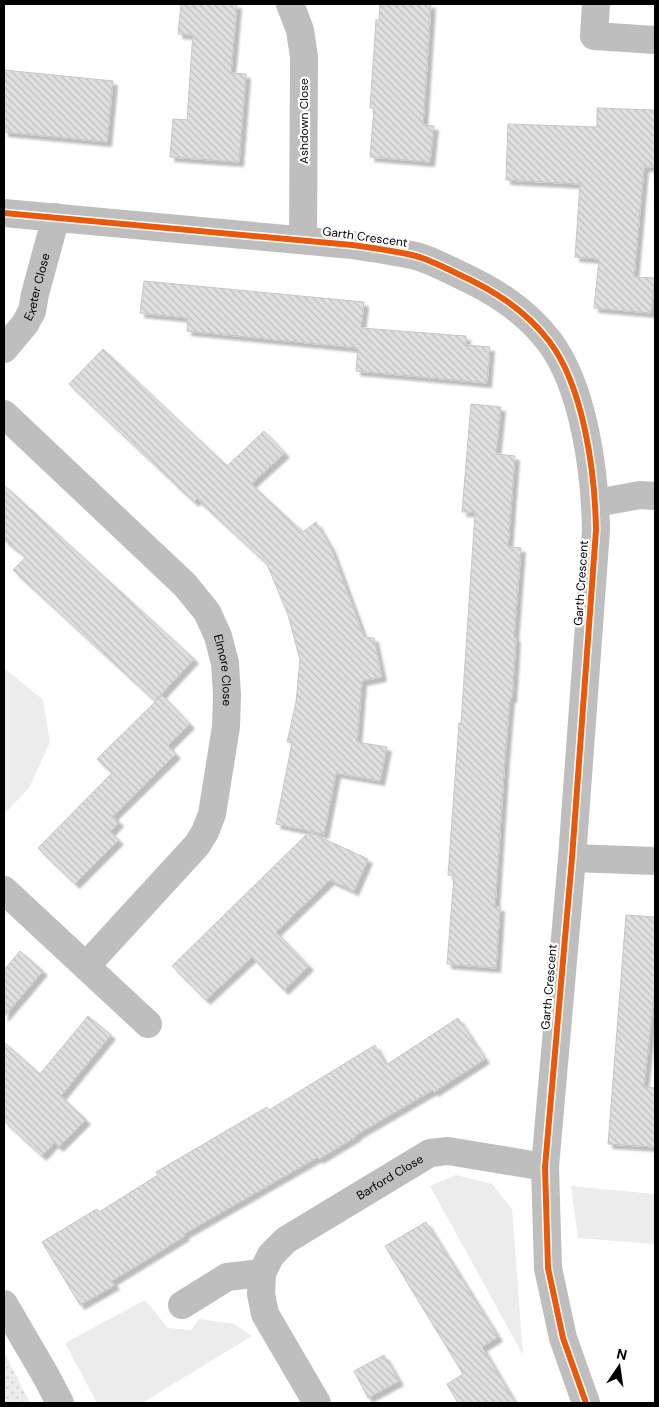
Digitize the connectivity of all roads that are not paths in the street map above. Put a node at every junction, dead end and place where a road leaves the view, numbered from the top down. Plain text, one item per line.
1 (290, 4) edge
2 (596, 4) edge
3 (655, 40) edge
4 (4, 213) edge
5 (56, 217) junction
6 (303, 240) junction
7 (4, 349) edge
8 (4, 414) edge
9 (655, 496) edge
10 (596, 503) junction
11 (572, 858) junction
12 (655, 861) edge
13 (4, 890) edge
14 (86, 966) junction
15 (148, 1024) dead end
16 (545, 1167) junction
17 (262, 1273) junction
18 (4, 1304) edge
19 (182, 1305) dead end
20 (60, 1403) edge
21 (317, 1403) edge
22 (586, 1403) edge

1 - 6 street, Ashdown Close
2 - 3 street
4 - 5 street, Garth Crescent
5 - 6 street, Garth Crescent
5 - 7 street, Exeter Close
6 - 10 street, Garth Crescent
8 - 14 street, Elmore Close
9 - 10 street
10 - 11 street, Garth Crescent
11 - 12 street
11 - 16 street, Garth Crescent
13 - 14 street
14 - 15 street
16 - 17 street, Barford Close
16 - 22 street, Garth Crescent
17 - 19 street
17 - 21 street, Barford Close
18 - 20 street

